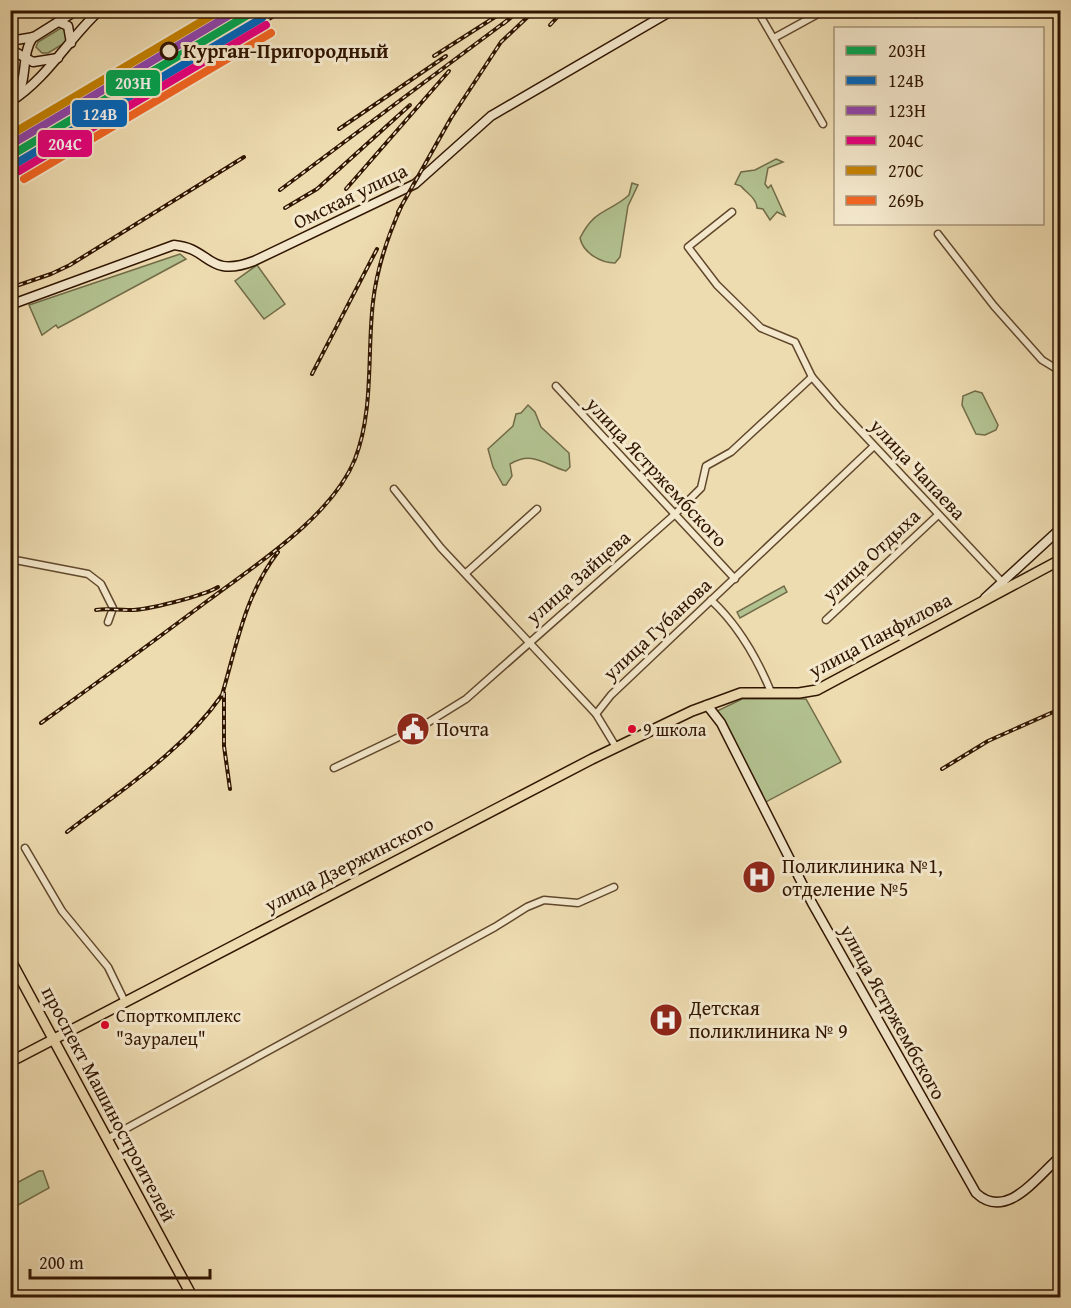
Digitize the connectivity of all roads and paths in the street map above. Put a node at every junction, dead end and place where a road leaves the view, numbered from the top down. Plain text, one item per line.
1 (77, 10) edge
2 (100, 10) edge
3 (673, 10) edge
4 (757, 10) edge
5 (825, 10) edge
6 (907, 10) edge
7 (919, 12) edge
8 (58, 22) junction
9 (34, 37) junction
10 (774, 38) junction
11 (10, 41) edge
12 (71, 43) junction
13 (10, 49) edge
14 (59, 58) junction
15 (26, 60) junction
16 (13, 100) edge
17 (824, 124) dead end
18 (732, 212) dead end
19 (938, 234) dead end
20 (10, 305) edge
21 (1060, 371) edge
22 (812, 377) junction
23 (556, 386) dead end
24 (874, 446) junction
25 (394, 489) dead end
26 (537, 509) dead end
27 (938, 515) junction
28 (673, 516) junction
29 (1060, 529) edge
30 (10, 559) edge
31 (1060, 560) edge
32 (466, 573) junction
33 (735, 579) junction
34 (1005, 585) junction
35 (711, 600) junction
36 (826, 620) dead end
37 (108, 622) dead end
38 (528, 643) junction
39 (771, 692) junction
40 (706, 705) junction
41 (596, 714) junction
42 (616, 747) junction
43 (334, 768) dead end
44 (25, 848) dead end
45 (614, 887) dead end
46 (10, 959) edge
47 (125, 1002) junction
48 (53, 1039) junction
49 (10, 1062) edge
50 (107, 1139) junction
51 (1060, 1157) edge
52 (193, 1298) edge

1 - 8 main road
2 - 12 main road
3 - 20 main road, Омская улица
4 - 10 street
5 - 10 street
6 - 7 street
8 - 9 main road
8 - 12 main road
9 - 11 main road
9 - 15 main road
10 - 17 street
12 - 14 main road
13 - 15 main road
14 - 15 main road
14 - 16 main road
15 - 16 main road
18 - 22 street, улица Чапаева
19 - 21 street
22 - 24 street, улица Чапаева
22 - 28 street, улица Зайцева
23 - 28 street, улица Ястржембского
24 - 27 street, улица Чапаева
24 - 33 street, улица Губанова
25 - 32 street
26 - 32 street
27 - 34 street, улица Чапаева
27 - 36 street, улица Отдыха
28 - 33 street, улица Ястржембского
28 - 38 street, улица Зайцева
29 - 34 main road
30 - 37 street
31 - 34 main road, улица Панфилова
32 - 38 street
33 - 35 street, улица Губанова
34 - 39 main road, улица Панфилова
35 - 39 street
35 - 41 street, улица Губанова
38 - 41 street
38 - 43 street, улица Зайцева
39 - 40 main road, улица Панфилова
40 - 42 main road, улица Дзержинского
40 - 51 main road, улица Ястржембского
41 - 42 street
42 - 47 main road, улица Дзержинского
44 - 47 street
45 - 50 street
46 - 48 main road, проспект Машиностроителей
47 - 48 main road, улица Дзержинского
48 - 49 main road, улица Дзержинского
48 - 50 main road, проспект Машиностроителей
50 - 52 main road, проспект Машиностроителей

